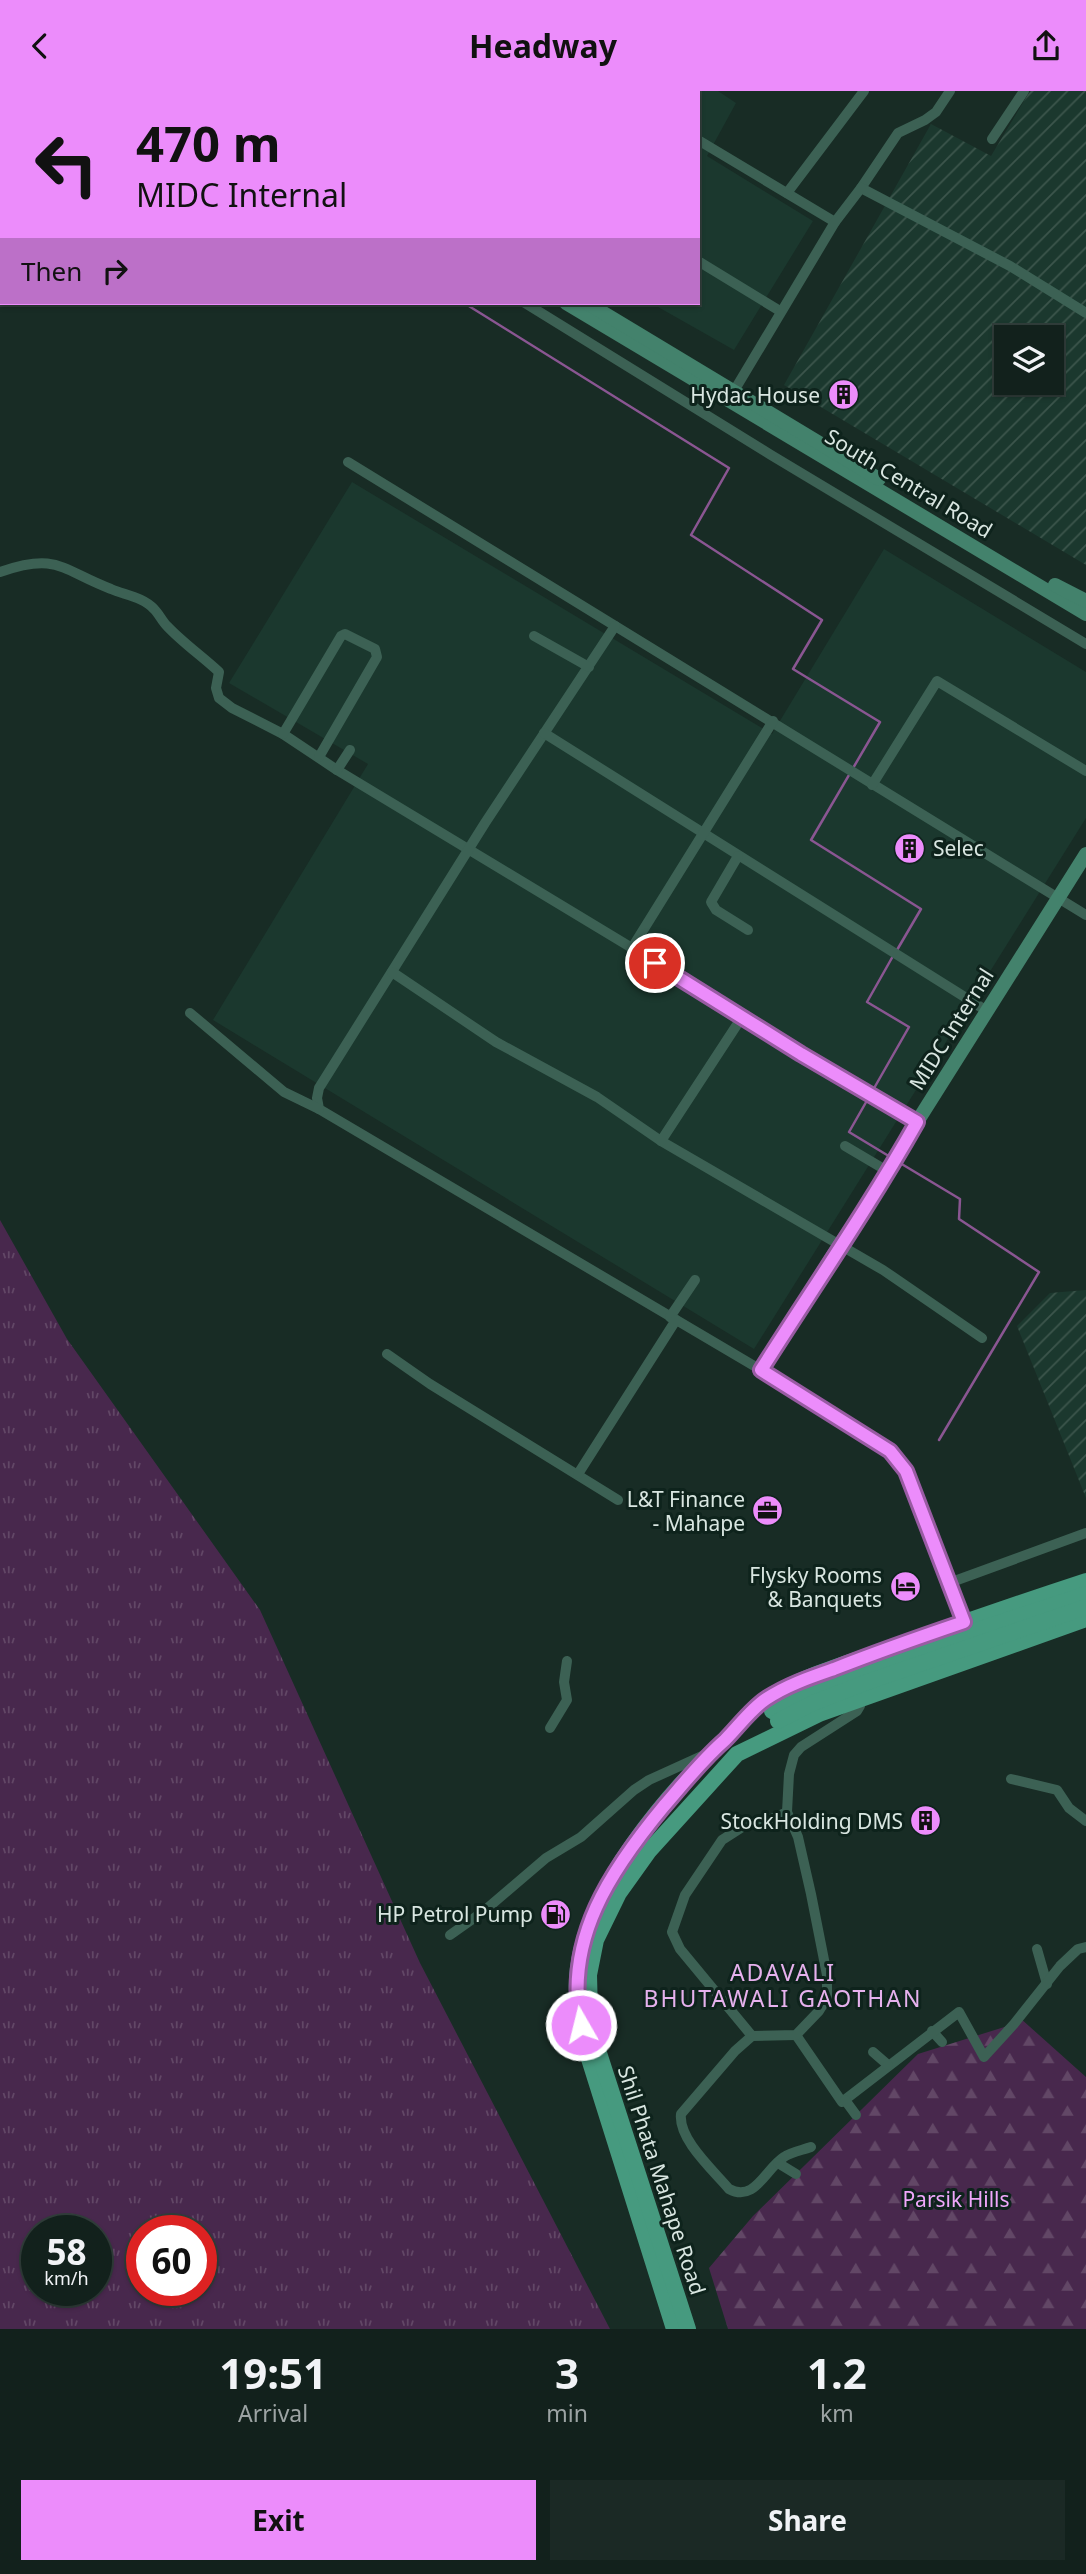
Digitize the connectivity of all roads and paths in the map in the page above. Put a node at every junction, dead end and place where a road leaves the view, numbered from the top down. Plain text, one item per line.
1 (864, 91) edge
2 (950, 91) edge
3 (1024, 91) edge
4 (992, 139) dead end
5 (700, 141) edge
6 (861, 188) junction
7 (787, 193) junction
8 (835, 222) junction
9 (700, 262) edge
10 (528, 305) edge
11 (570, 305) edge
12 (590, 305) edge
13 (780, 311) junction
14 (1086, 313) edge
15 (731, 396) junction
16 (348, 463) dead end
17 (0, 572) edge
18 (1086, 601) edge
19 (1086, 614) edge
20 (615, 626) junction
21 (534, 636) dead end
22 (1086, 644) edge
23 (589, 667) junction
24 (773, 721) junction
25 (544, 733) junction
26 (283, 734) junction
27 (350, 750) dead end
28 (319, 757) junction
29 (337, 770) junction
30 (1086, 771) edge
31 (869, 783) junction
32 (704, 833) junction
33 (468, 849) junction
34 (1086, 854) edge
35 (738, 856) junction
36 (1058, 898) junction
37 (1086, 915) edge
38 (748, 930) dead end
39 (632, 948) junction
40 (391, 972) junction
41 (987, 1011) junction
42 (190, 1013) dead end
43 (743, 1017) junction
44 (319, 1109) junction
45 (917, 1122) junction
46 (661, 1141) junction
47 (845, 1146) dead end
48 (889, 1172) junction
49 (839, 1246) junction
50 (695, 1280) dead end
51 (673, 1319) junction
52 (982, 1338) dead end
53 (387, 1355) dead end
54 (761, 1370) junction
55 (578, 1474) junction
56 (618, 1500) dead end
57 (1086, 1533) edge
58 (1086, 1581) edge
59 (949, 1583) junction
60 (1086, 1594) edge
61 (1086, 1607) edge
62 (1086, 1619) edge
63 (964, 1622) junction
64 (977, 1656) junction
65 (566, 1661) dead end
66 (848, 1663) junction
67 (859, 1699) junction
68 (775, 1716) junction
69 (803, 1722) junction
70 (550, 1728) dead end
71 (813, 1739) junction
72 (724, 1740) junction
73 (708, 1754) junction
74 (737, 1754) junction
75 (1011, 1779) dead end
76 (787, 1812) junction
77 (1086, 1821) edge
78 (450, 1935) dead end
79 (1086, 1947) edge
80 (1037, 1949) dead end
81 (1046, 1984) junction
82 (932, 2031) junction
83 (796, 2035) junction
84 (752, 2036) junction
85 (942, 2042) dead end
86 (873, 2052) dead end
87 (888, 2065) junction
88 (845, 2100) junction
89 (856, 2115) dead end
90 (811, 2147) dead end
91 (778, 2164) junction
92 (796, 2174) dead end
93 (671, 2296) junction
94 (674, 2329) edge
95 (688, 2329) edge

1 - 7 street
2 - 6 street
3 - 4 street
5 - 7 street
6 - 8 street
6 - 14 street
7 - 8 street
8 - 13 street
9 - 13 street
10 - 22 street
11 - 15 main road, South Central Road
12 - 15 main road, South Central Road
13 - 15 street
15 - 18 main road, South Central Road
15 - 19 main road, South Central Road
16 - 20 street
17 - 26 street
20 - 23 street
20 - 24 street
21 - 23 street
23 - 25 street
24 - 31 street
24 - 32 street
25 - 32 street
25 - 33 street
26 - 28 street
26 - 28 street
27 - 29 street
28 - 29 street
29 - 33 street
30 - 31 street
31 - 36 street
32 - 35 street
32 - 39 street
33 - 39 street
33 - 40 street
34 - 36 main road, MIDC Internal
35 - 38 street
35 - 41 street
36 - 37 street
36 - 41 main road, MIDC Internal
39 - 43 street
40 - 44 street
40 - 46 street
41 - 45 main road, MIDC Internal
42 - 44 street
43 - 45 street
43 - 46 street
44 - 51 street
45 - 48 main road, MIDC Internal
46 - 49 street
47 - 48 street
48 - 49 main road, MIDC Internal
49 - 52 street
49 - 54 main road, MIDC Internal
50 - 51 street
51 - 54 street
51 - 55 street
53 - 55 street
54 - 59 main road
55 - 56 street
57 - 59 street
58 - 63 main road, Shil Phata Mahape Road
59 - 63 main road
60 - 68 main road, bridge
61 - 68 main road, bridge
62 - 64 main road, Shil Phata Mahape Road
63 - 64 main road
63 - 66 main road, Shil Phata Mahape Road
64 - 67 main road, Shil Phata Mahape Road
65 - 70 street
66 - 67 street
66 - 72 main road, Shil Phata Mahape Road
67 - 69 main road, Shil Phata Mahape Road
67 - 71 street
68 - 72 main road
68 - 74 main road
69 - 71 street
69 - 74 main road, Shil Phata Mahape Road
71 - 76 street
72 - 73 main road, Shil Phata Mahape Road
73 - 78 street
73 - 93 main road, Shil Phata Mahape Road
74 - 93 main road, Shil Phata Mahape Road
75 - 77 street
76 - 83 street
76 - 84 street
79 - 81 street
80 - 81 street
81 - 82 street
82 - 85 street
82 - 87 street
83 - 84 street
83 - 88 street
84 - 91 street
86 - 87 street
87 - 88 street
88 - 89 street
90 - 91 street
91 - 92 street
93 - 94 main road, Shil Phata Mahape Road
93 - 95 main road, Shil Phata Mahape Road

